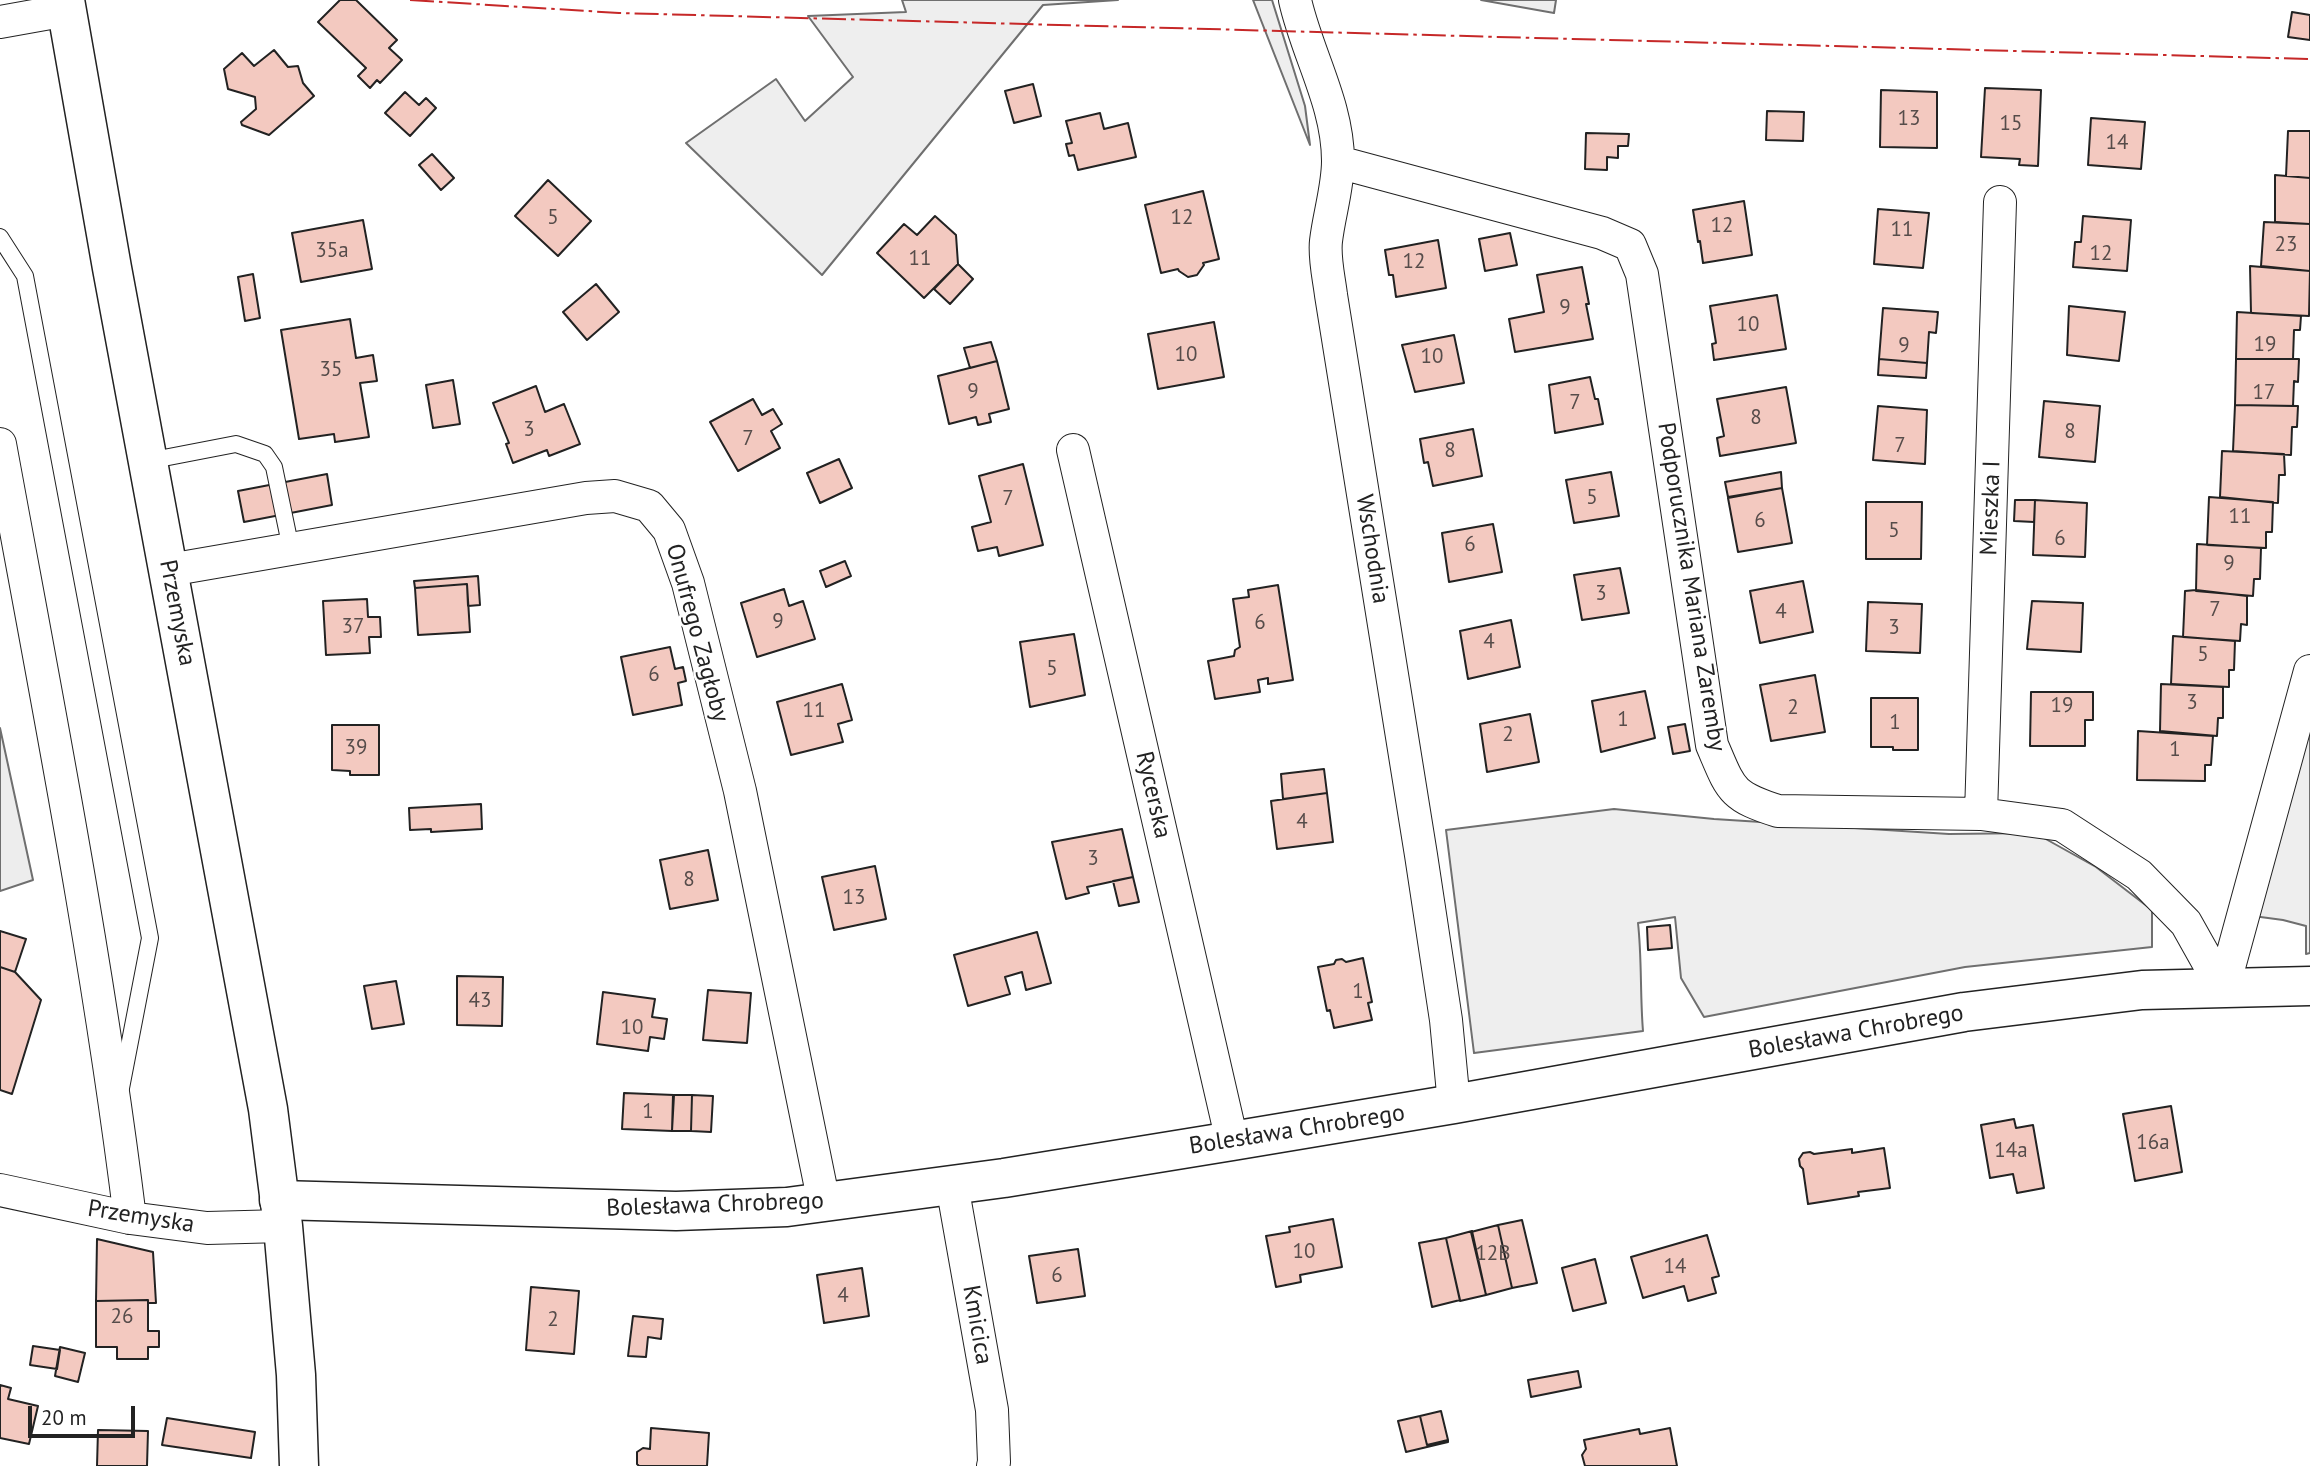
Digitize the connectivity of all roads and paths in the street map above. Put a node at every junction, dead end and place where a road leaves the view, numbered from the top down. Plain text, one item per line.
1 (1295, 0) edge
2 (66, 5) edge
3 (0, 22) edge
4 (1338, 162) junction
5 (2000, 202) dead end
6 (0, 237) edge
7 (0, 444) edge
8 (1073, 450) dead end
9 (148, 461) junction
10 (291, 549) junction
11 (169, 570) junction
12 (2310, 671) edge
13 (1981, 814) junction
14 (2310, 986) edge
15 (2223, 989) junction
16 (1454, 1104) junction
17 (116, 1111) junction
18 (1232, 1141) junction
19 (953, 1185) junction
20 (0, 1190) edge
21 (824, 1203) junction
22 (281, 1213) junction
23 (130, 1219) junction
24 (299, 1466) edge
25 (993, 1466) edge

1 - 4 street, Wschodnia
2 - 3 street
2 - 9 street, Przemyska
4 - 13 street, Podporucznika Mariana Zaremby
4 - 16 street, Wschodnia
5 - 13 street, Mieszka I
6 - 17 lane
7 - 17 street
8 - 18 street, Rycerska
9 - 10 lane
9 - 11 street, Przemyska
10 - 11 street, Onufrego Zagłoby
10 - 21 street, Onufrego Zagłoby
11 - 22 street, Przemyska
12 - 15 street
13 - 15 street, Podporucznika Mariana Zaremby
14 - 15 street, Bolesława Chrobrego
15 - 16 street, Bolesława Chrobrego
16 - 18 street, Bolesława Chrobrego
17 - 23 street
18 - 19 street, Bolesława Chrobrego
19 - 21 street, Bolesława Chrobrego
19 - 25 street, Kmicica
20 - 23 street, Przemyska
21 - 22 street, Bolesława Chrobrego
22 - 23 street, Przemyska
22 - 24 street, Przemyska

